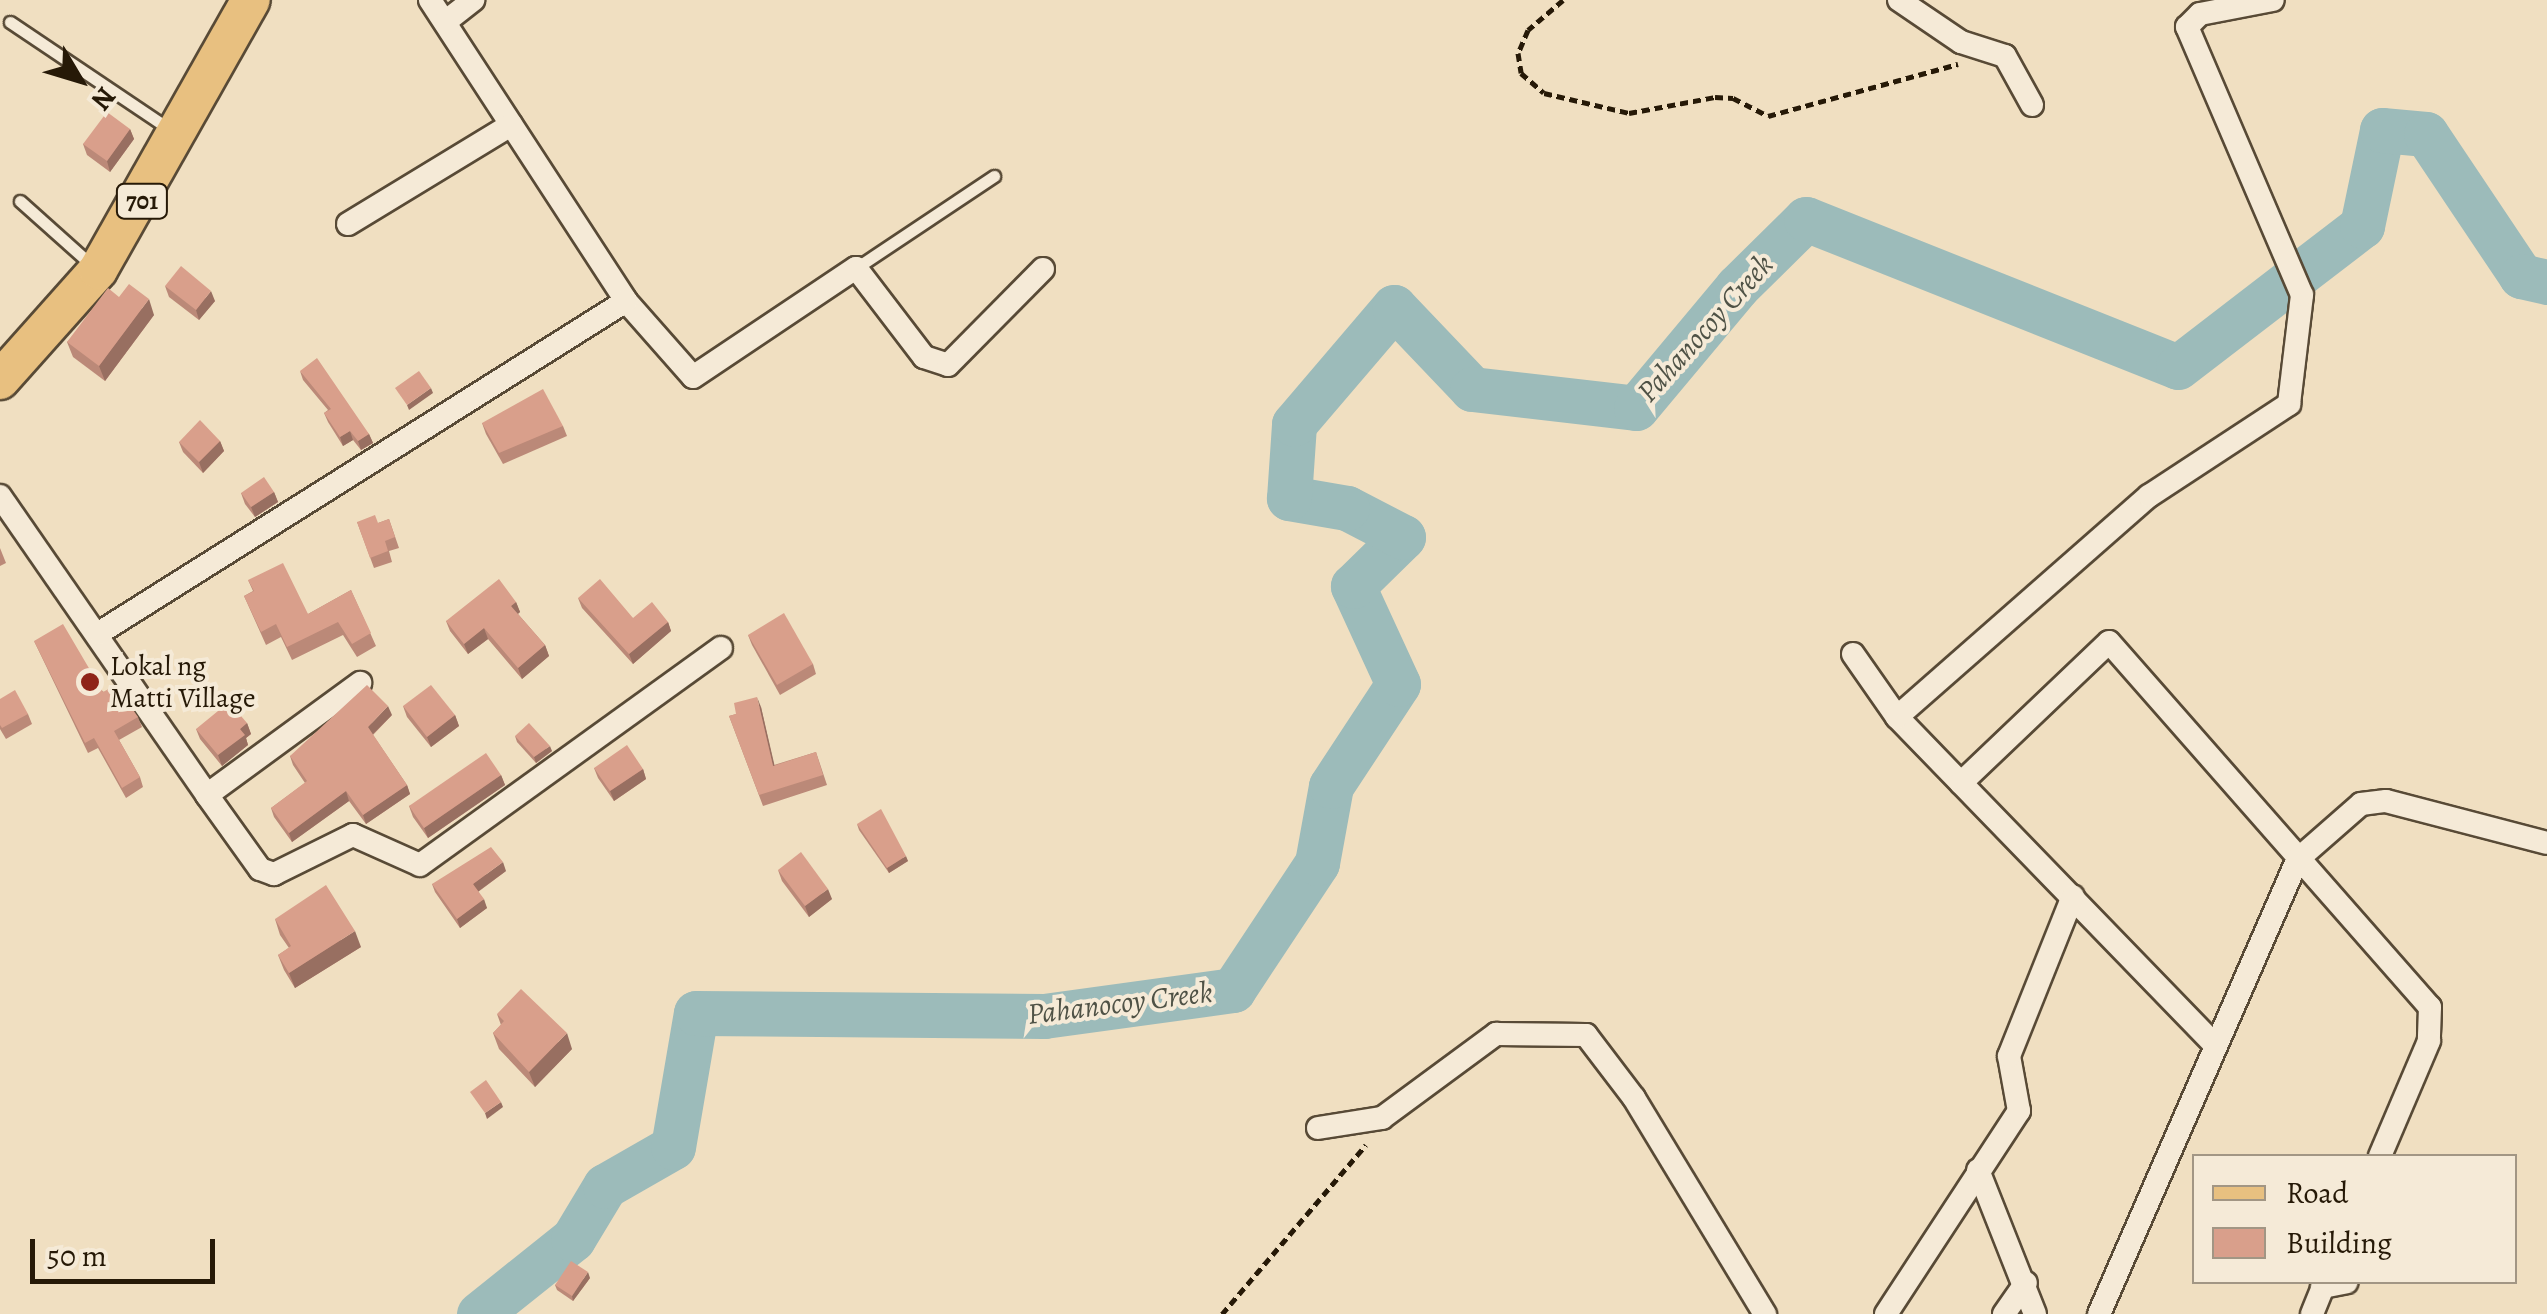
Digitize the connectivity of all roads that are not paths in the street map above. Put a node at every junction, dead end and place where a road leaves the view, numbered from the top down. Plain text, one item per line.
1 (251, 0) edge
2 (430, 0) edge
3 (473, 0) edge
4 (2273, 0) edge
5 (1906, 1) edge
6 (10, 22) dead end
7 (444, 22) junction
8 (2032, 105) dead end
9 (512, 125) junction
10 (178, 135) junction
11 (994, 176) dead end
12 (20, 201) dead end
13 (348, 224) dead end
14 (856, 268) junction
15 (1043, 269) dead end
16 (98, 270) junction
17 (626, 301) junction
18 (0, 380) edge
19 (0, 496) edge
20 (100, 633) junction
21 (721, 648) dead end
22 (1853, 654) dead end
23 (360, 683) dead end
24 (1897, 716) junction
25 (1961, 784) junction
26 (207, 795) junction
27 (2547, 843) edge
28 (2297, 860) junction
29 (2073, 896) junction
30 (2214, 1044) junction
31 (1318, 1128) dead end
32 (2387, 1153) edge
33 (1978, 1170) junction
34 (2026, 1283) junction
35 (2324, 1284) edge
36 (1764, 1314) edge
37 (1886, 1314) edge
38 (2004, 1314) edge
39 (2035, 1314) edge
40 (2099, 1314) edge
41 (2312, 1314) edge

1 - 10 main road, 701
2 - 7 street
3 - 7 street
4 - 24 street
5 - 8 street
6 - 10 lane
7 - 9 street
9 - 13 street
9 - 17 street
10 - 16 main road, 701
11 - 14 lane
12 - 16 lane
14 - 15 street
14 - 17 street
16 - 18 main road, 701
17 - 20 street
19 - 20 street
20 - 26 street
21 - 26 street
22 - 24 street
23 - 26 street
24 - 25 street
25 - 28 street
25 - 29 street
27 - 28 street
28 - 30 street
28 - 32 street
29 - 30 street
29 - 33 street
30 - 40 street
31 - 36 street
33 - 34 street
33 - 37 street
34 - 38 street
34 - 39 street
35 - 41 street

